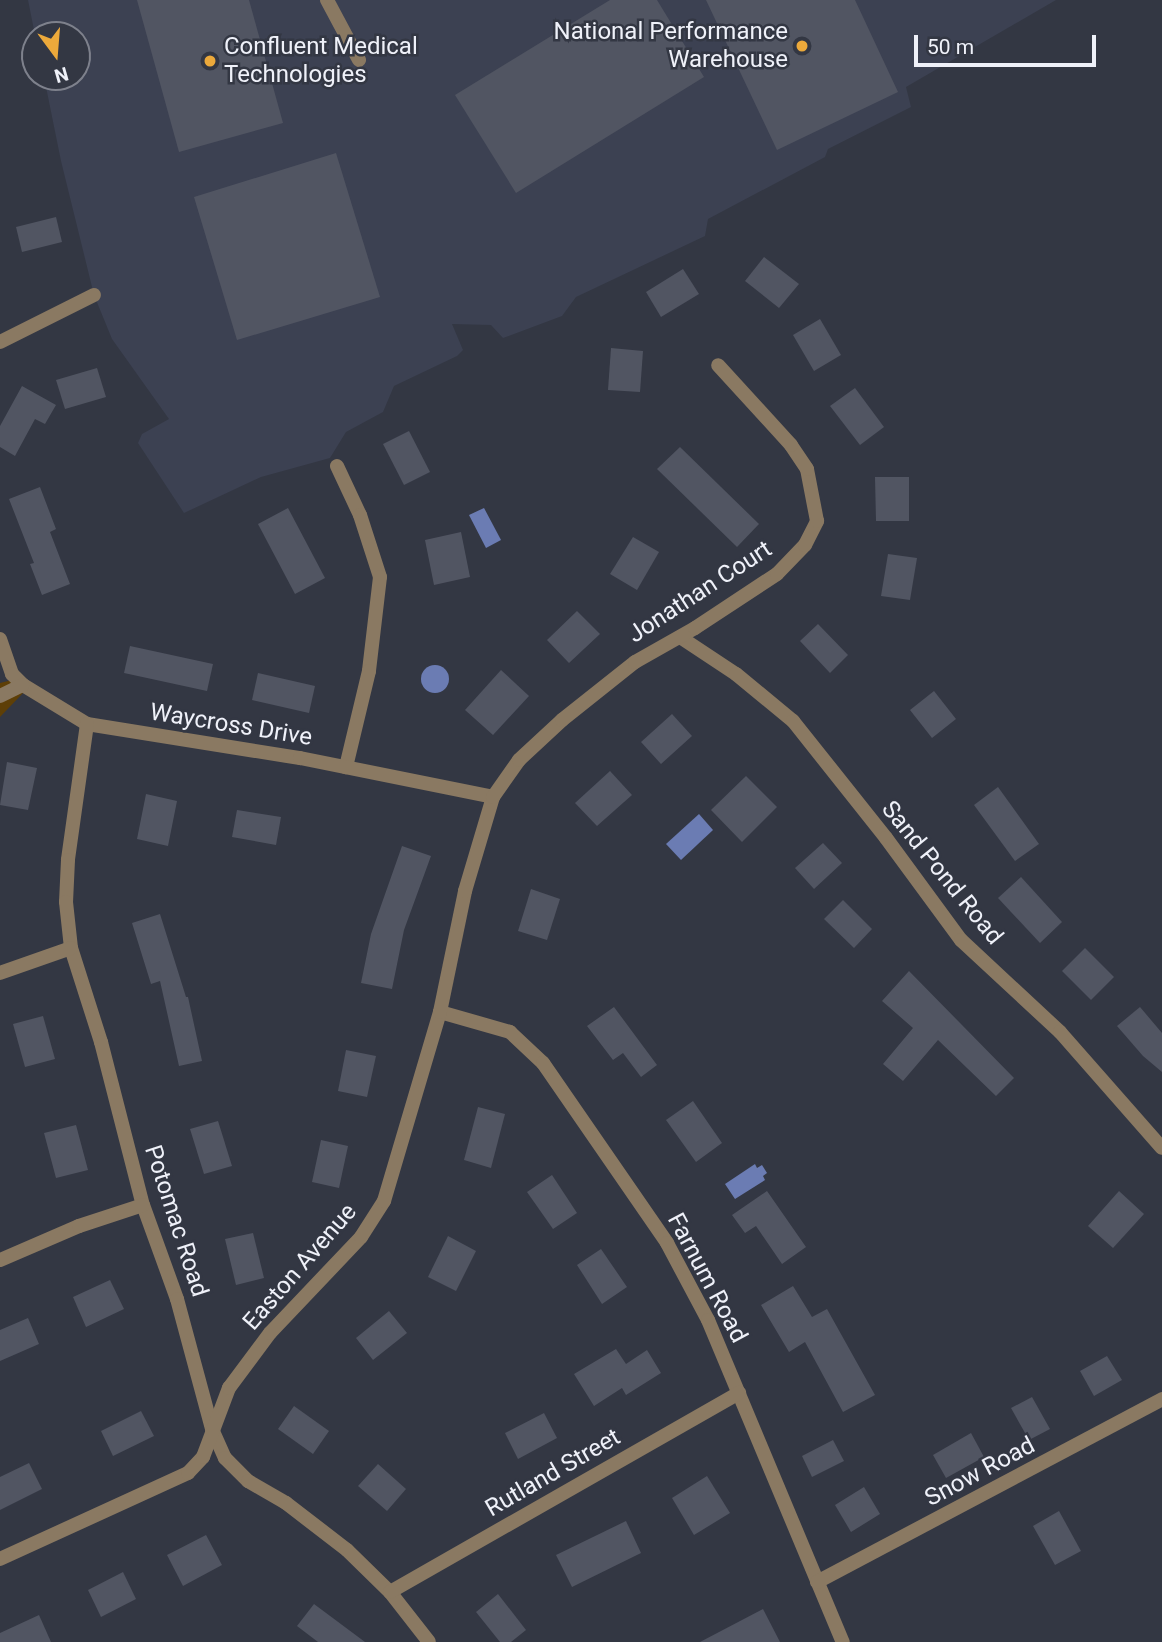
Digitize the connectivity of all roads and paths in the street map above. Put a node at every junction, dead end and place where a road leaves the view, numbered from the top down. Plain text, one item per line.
1 (327, 0) edge
2 (359, 60) dead end
3 (94, 295) dead end
4 (0, 342) edge
5 (718, 365) dead end
6 (337, 466) dead end
7 (680, 637) junction
8 (0, 639) edge
9 (23, 685) junction
10 (0, 696) edge
11 (87, 724) junction
12 (346, 767) junction
13 (494, 797) junction
14 (71, 948) junction
15 (0, 972) edge
16 (440, 1012) junction
17 (1162, 1148) edge
18 (143, 1205) junction
19 (0, 1260) edge
20 (739, 1393) junction
21 (1162, 1399) edge
22 (212, 1430) junction
23 (0, 1559) edge
24 (817, 1582) junction
25 (390, 1592) junction
26 (429, 1642) edge
27 (843, 1642) edge

1 - 2 street
3 - 4 street
5 - 7 street, Jonathan Court
6 - 12 street
7 - 13 street, Jonathan Court
7 - 17 street, Sand Pond Road
8 - 9 street, Waycross Drive
9 - 10 street
9 - 11 street, Waycross Drive
11 - 12 street, Waycross Drive
11 - 14 street, Potomac Road
12 - 13 street, Waycross Drive
13 - 16 street, Easton Avenue
14 - 15 street
14 - 18 street, Potomac Road
16 - 20 street, Farnum Road
16 - 22 street, Easton Avenue
18 - 19 street
18 - 22 street, Potomac Road
20 - 24 street, Farnum Road
20 - 25 street, Rutland Street
21 - 24 street, Snow Road
22 - 23 street, Easton Avenue
22 - 25 street, Potomac Road
24 - 27 street, Farnum Road
25 - 26 street, Potomac Road

